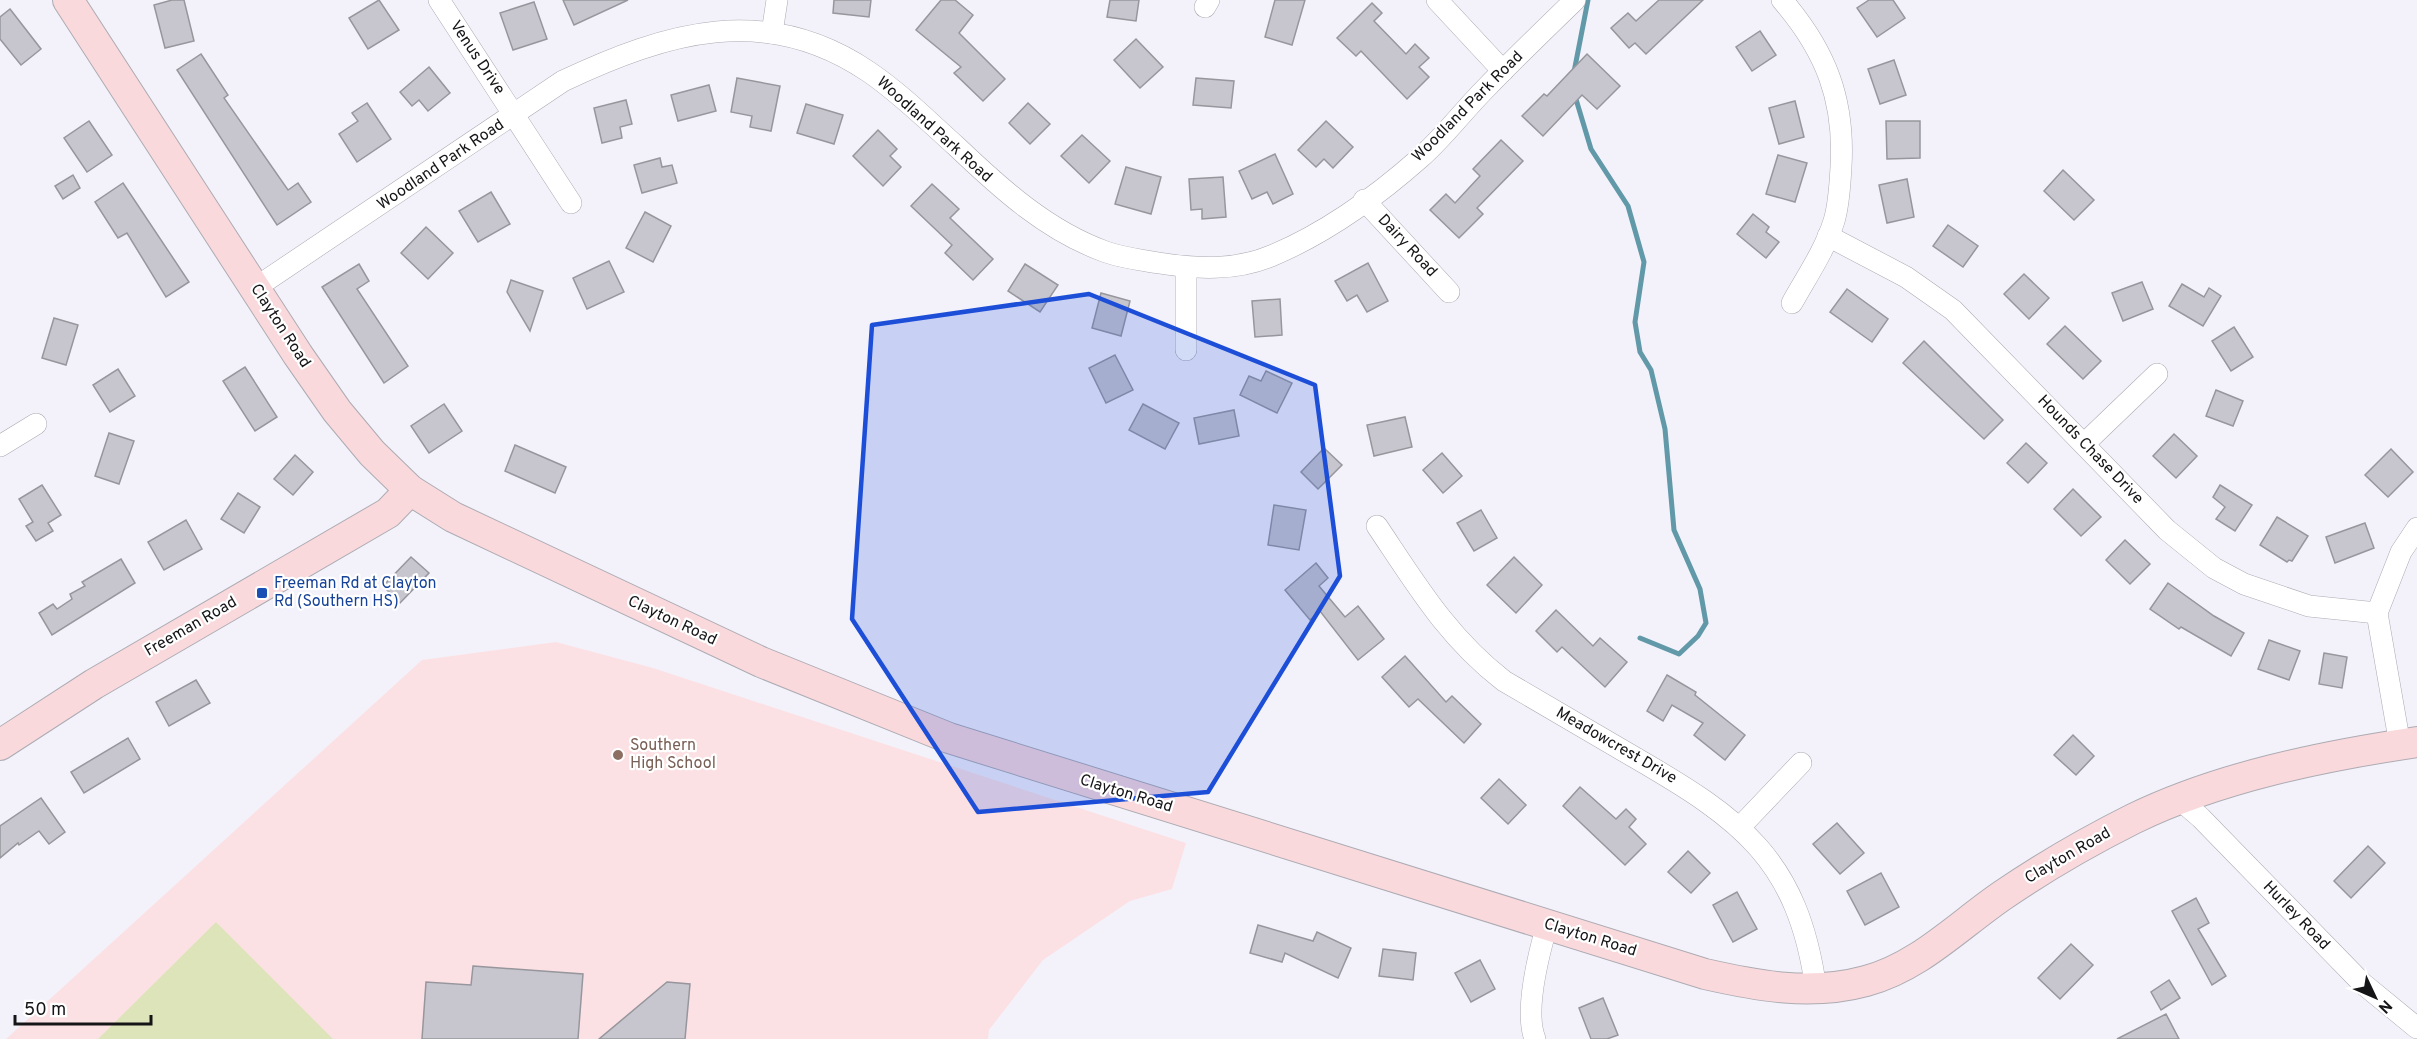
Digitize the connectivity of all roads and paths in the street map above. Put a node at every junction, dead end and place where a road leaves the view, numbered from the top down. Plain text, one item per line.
1 (68, 0) edge
2 (439, 0) edge
3 (777, 0) edge
4 (1437, 0) edge
5 (1575, 0) edge
6 (1782, 0) edge
7 (772, 33) junction
8 (1503, 71) junction
9 (515, 116) junction
10 (1364, 200) junction
11 (571, 203) dead end
12 (1828, 236) junction
13 (1186, 267) junction
14 (255, 288) junction
15 (1449, 292) dead end
16 (1792, 303) dead end
17 (1186, 350) dead end
18 (2157, 374) dead end
19 (36, 424) dead end
20 (2084, 444) junction
21 (0, 446) edge
22 (410, 490) junction
23 (1377, 526) dead end
24 (2417, 528) edge
25 (2377, 613) junction
26 (2409, 743) edge
27 (0, 745) edge
28 (1801, 763) dead end
29 (2179, 799) junction
30 (1740, 827) junction
31 (1547, 925) junction
32 (1816, 989) junction
33 (2417, 1028) edge
34 (1535, 1039) edge

1 - 14 street, Clayton Road
2 - 9 street, Venus Drive
3 - 7 street
4 - 8 street
5 - 8 street, Woodland Park Road
6 - 12 street
7 - 9 street, Woodland Park Road
7 - 13 street, Woodland Park Road
8 - 10 street, Woodland Park Road
9 - 11 street, Venus Drive
9 - 14 street, Woodland Park Road
10 - 13 street, Woodland Park Road
10 - 15 street, Dairy Road
12 - 16 street
12 - 20 street, Hounds Chase Drive
13 - 17 street
14 - 22 street, Clayton Road
18 - 20 street
19 - 21 street
20 - 25 street, Hounds Chase Drive
22 - 27 street, Freeman Road
22 - 31 street, Clayton Road
23 - 30 street, Meadowcrest Drive
24 - 25 street
25 - 26 street
26 - 29 street, Clayton Road
28 - 30 street
29 - 32 street, Clayton Road
29 - 33 street, Hurley Road
30 - 32 street, Meadowcrest Drive
31 - 32 street, Clayton Road
31 - 34 street

